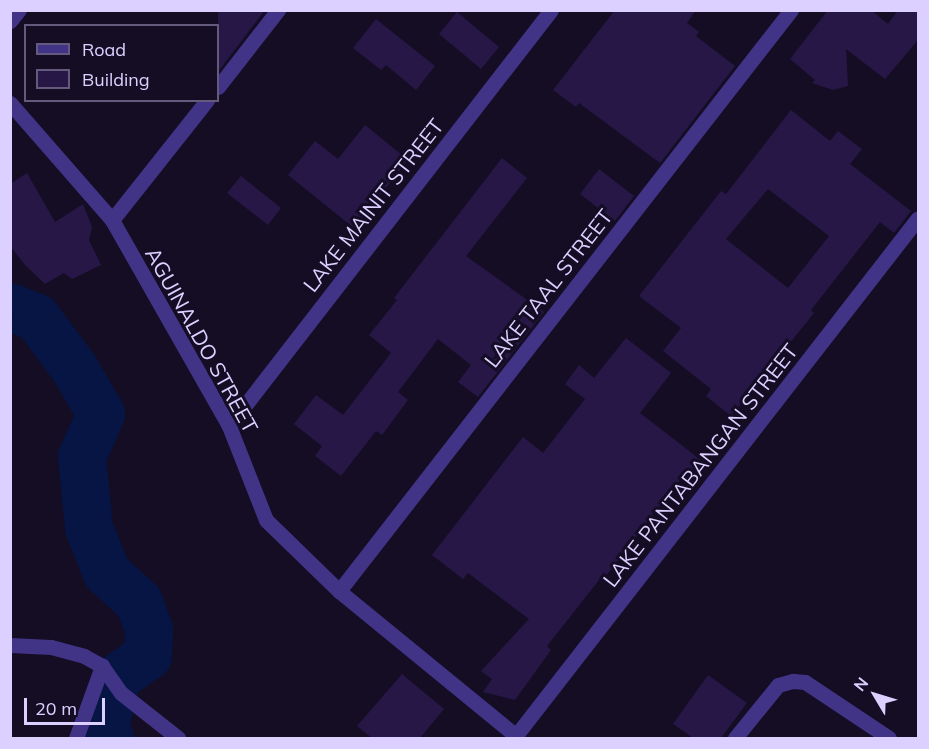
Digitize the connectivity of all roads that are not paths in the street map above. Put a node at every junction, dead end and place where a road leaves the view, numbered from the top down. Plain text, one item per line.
1 (19, 10) edge
2 (278, 10) edge
3 (550, 10) edge
4 (791, 10) edge
5 (10, 21) edge
6 (219, 86) edge
7 (205, 102) edge
8 (10, 103) edge
9 (918, 218) edge
10 (112, 220) junction
11 (228, 426) junction
12 (339, 591) junction
13 (10, 645) edge
14 (106, 671) junction
15 (515, 737) edge
16 (76, 738) edge
17 (178, 738) edge
18 (735, 738) edge
19 (889, 738) edge

1 - 5 street
2 - 6 street
3 - 11 street, LAKE MAINIT STREET
4 - 12 street, LAKE TAAL STREET
7 - 10 street
8 - 10 street, AGUINALDO STREET
9 - 15 street, LAKE PANTABANGAN STREET
10 - 11 street, AGUINALDO STREET
11 - 12 street, AGUINALDO STREET
12 - 15 street, AGUINALDO STREET
13 - 14 street
14 - 16 street
14 - 17 street
18 - 19 street

